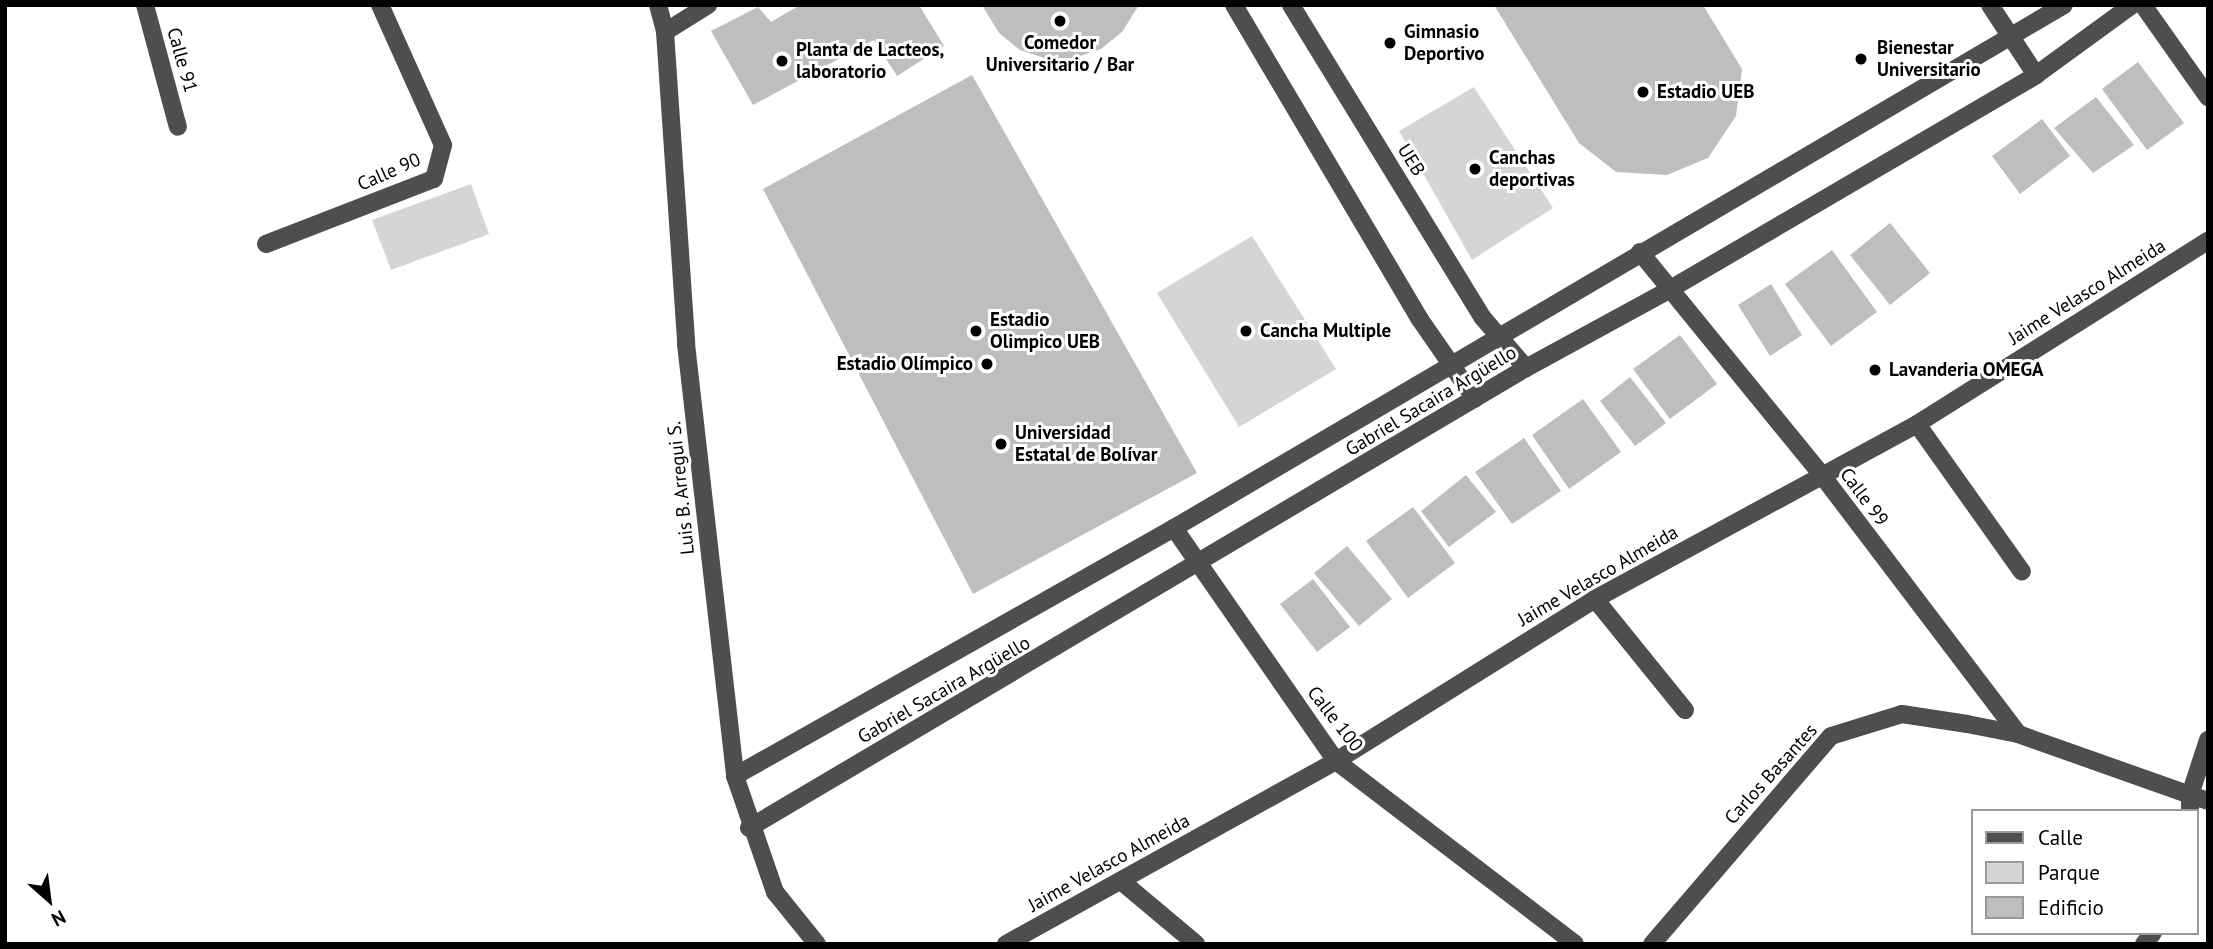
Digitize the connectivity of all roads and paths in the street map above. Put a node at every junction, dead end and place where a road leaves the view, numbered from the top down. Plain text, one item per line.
1 (145, 5) edge
2 (380, 5) edge
3 (658, 5) edge
4 (708, 5) edge
5 (1234, 5) edge
6 (1290, 5) edge
7 (1990, 5) edge
8 (2132, 5) edge
9 (2144, 5) edge
10 (2055, 7) edge
11 (665, 32) junction
12 (2008, 35) junction
13 (2036, 75) junction
14 (2208, 97) edge
15 (178, 127) dead end
16 (2208, 241) edge
17 (266, 244) dead end
18 (1640, 252) junction
19 (1667, 291) junction
20 (1498, 335) junction
21 (1448, 365) junction
22 (1526, 368) junction
23 (1475, 399) junction
24 (1917, 425) junction
25 (1821, 474) junction
26 (1174, 528) junction
27 (1198, 566) junction
28 (2022, 572) dead end
29 (1595, 599) junction
30 (1685, 710) dead end
31 (2018, 734) junction
32 (2208, 740) edge
33 (1336, 761) junction
34 (735, 776) junction
35 (2208, 801) edge
36 (2190, 803) edge
37 (749, 828) junction
38 (1121, 881) junction
39 (817, 944) edge
40 (1006, 944) edge
41 (1196, 944) edge
42 (1575, 944) edge
43 (1652, 944) edge

1 - 15 street, Calle 91
2 - 17 street, Calle 90
3 - 11 street, Luis B. Arregui S.
4 - 11 street
5 - 21 street
6 - 20 street, UEB
7 - 12 street
8 - 13 street, Gabriel Sacaira Argüello
9 - 14 street
10 - 12 street, Gabriel Sacaira Argüello
11 - 34 street, Luis B. Arregui S.
12 - 13 street
12 - 18 street, Gabriel Sacaira Argüello
13 - 19 street, Gabriel Sacaira Argüello
16 - 24 street, Jaime Velasco Almeida
18 - 19 street, Calle 99
18 - 20 street, Gabriel Sacaira Argüello
19 - 22 street, Gabriel Sacaira Argüello
19 - 25 street, Calle 99
20 - 21 street, Gabriel Sacaira Argüello
20 - 22 street, UEB
21 - 23 street
21 - 26 street, Gabriel Sacaira Argüello
22 - 23 street, Gabriel Sacaira Argüello
23 - 27 street, Gabriel Sacaira Argüello
24 - 25 street, Jaime Velasco Almeida
24 - 28 street
25 - 29 street, Jaime Velasco Almeida
25 - 31 street, Calle 99
26 - 27 street, Calle 100
26 - 34 street, Gabriel Sacaira Argüello
27 - 33 street, Calle 100
27 - 37 street, Gabriel Sacaira Argüello
29 - 30 street
29 - 33 street, Jaime Velasco Almeida
31 - 36 street, Carlos Basantes
31 - 43 street, Carlos Basantes
32 - 36 street
33 - 38 street, Jaime Velasco Almeida
33 - 42 street, Calle 100
34 - 37 street, Luis B. Arregui S.
35 - 36 street, Carlos Basantes
37 - 39 street, Luis B. Arregui S.
38 - 40 street, Jaime Velasco Almeida
38 - 41 street

